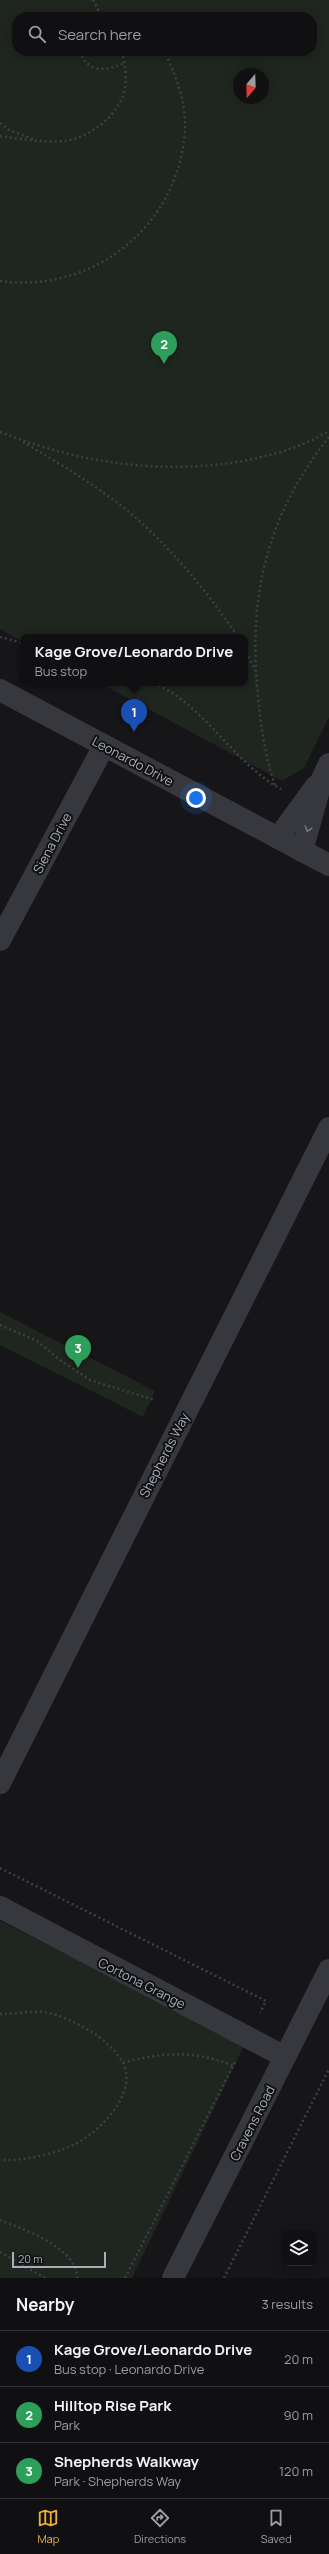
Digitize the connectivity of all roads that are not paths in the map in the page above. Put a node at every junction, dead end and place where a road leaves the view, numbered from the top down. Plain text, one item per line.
1 (0, 690) edge
2 (104, 746) junction
3 (325, 772) edge
4 (278, 838) junction
5 (302, 851) junction
6 (329, 865) edge
7 (0, 940) edge
8 (329, 1128) edge
9 (0, 1783) edge
10 (0, 1907) edge
11 (329, 1970) edge
12 (285, 2057) junction
13 (173, 2277) edge

1 - 2 street, Leonardo Drive
2 - 4 street, Leonardo Drive
2 - 7 street, Siena Drive
3 - 4 street
3 -> 5 street
4 - 5 street, Leonardo Drive
5 - 6 street, Leonardo Drive
8 - 9 street, Shepherds Way
10 - 12 street, Cortona Grange
11 - 12 street, Cravens Road
12 - 13 street, Cravens Road

